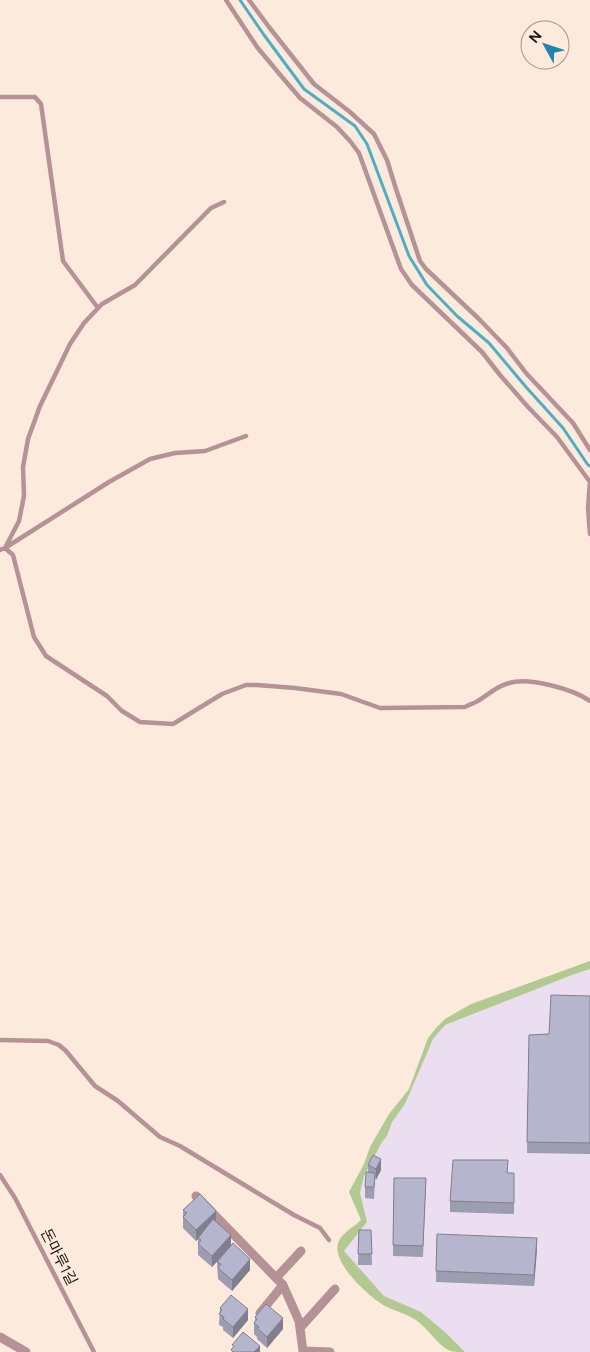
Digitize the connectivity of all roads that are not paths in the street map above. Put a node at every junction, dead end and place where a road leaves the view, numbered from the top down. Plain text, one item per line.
1 (226, 0) edge
2 (249, 0) edge
3 (0, 97) edge
4 (224, 202) dead end
5 (98, 308) junction
6 (246, 436) dead end
7 (590, 450) edge
8 (590, 482) edge
9 (590, 534) edge
10 (2, 549) edge
11 (590, 701) edge
12 (0, 1040) edge
13 (0, 1175) edge
14 (196, 1196) edge
15 (329, 1240) dead end
16 (301, 1251) dead end
17 (276, 1278) junction
18 (283, 1285) junction
19 (334, 1289) dead end
20 (258, 1316) edge
21 (300, 1328) junction
22 (0, 1337) edge
23 (26, 1352) edge
24 (94, 1352) edge
25 (330, 1352) edge

1 - 8 lane
2 - 7 lane
3 - 5 lane
4 - 5 lane
5 - 10 lane
6 - 10 lane
8 - 9 lane
10 - 11 lane
12 - 15 lane
13 - 24 lane, 돈마루1길
14 - 17 street
16 - 17 street
17 - 18 street
18 - 20 street
18 - 21 street
19 - 21 street
21 - 25 street
22 - 23 street

